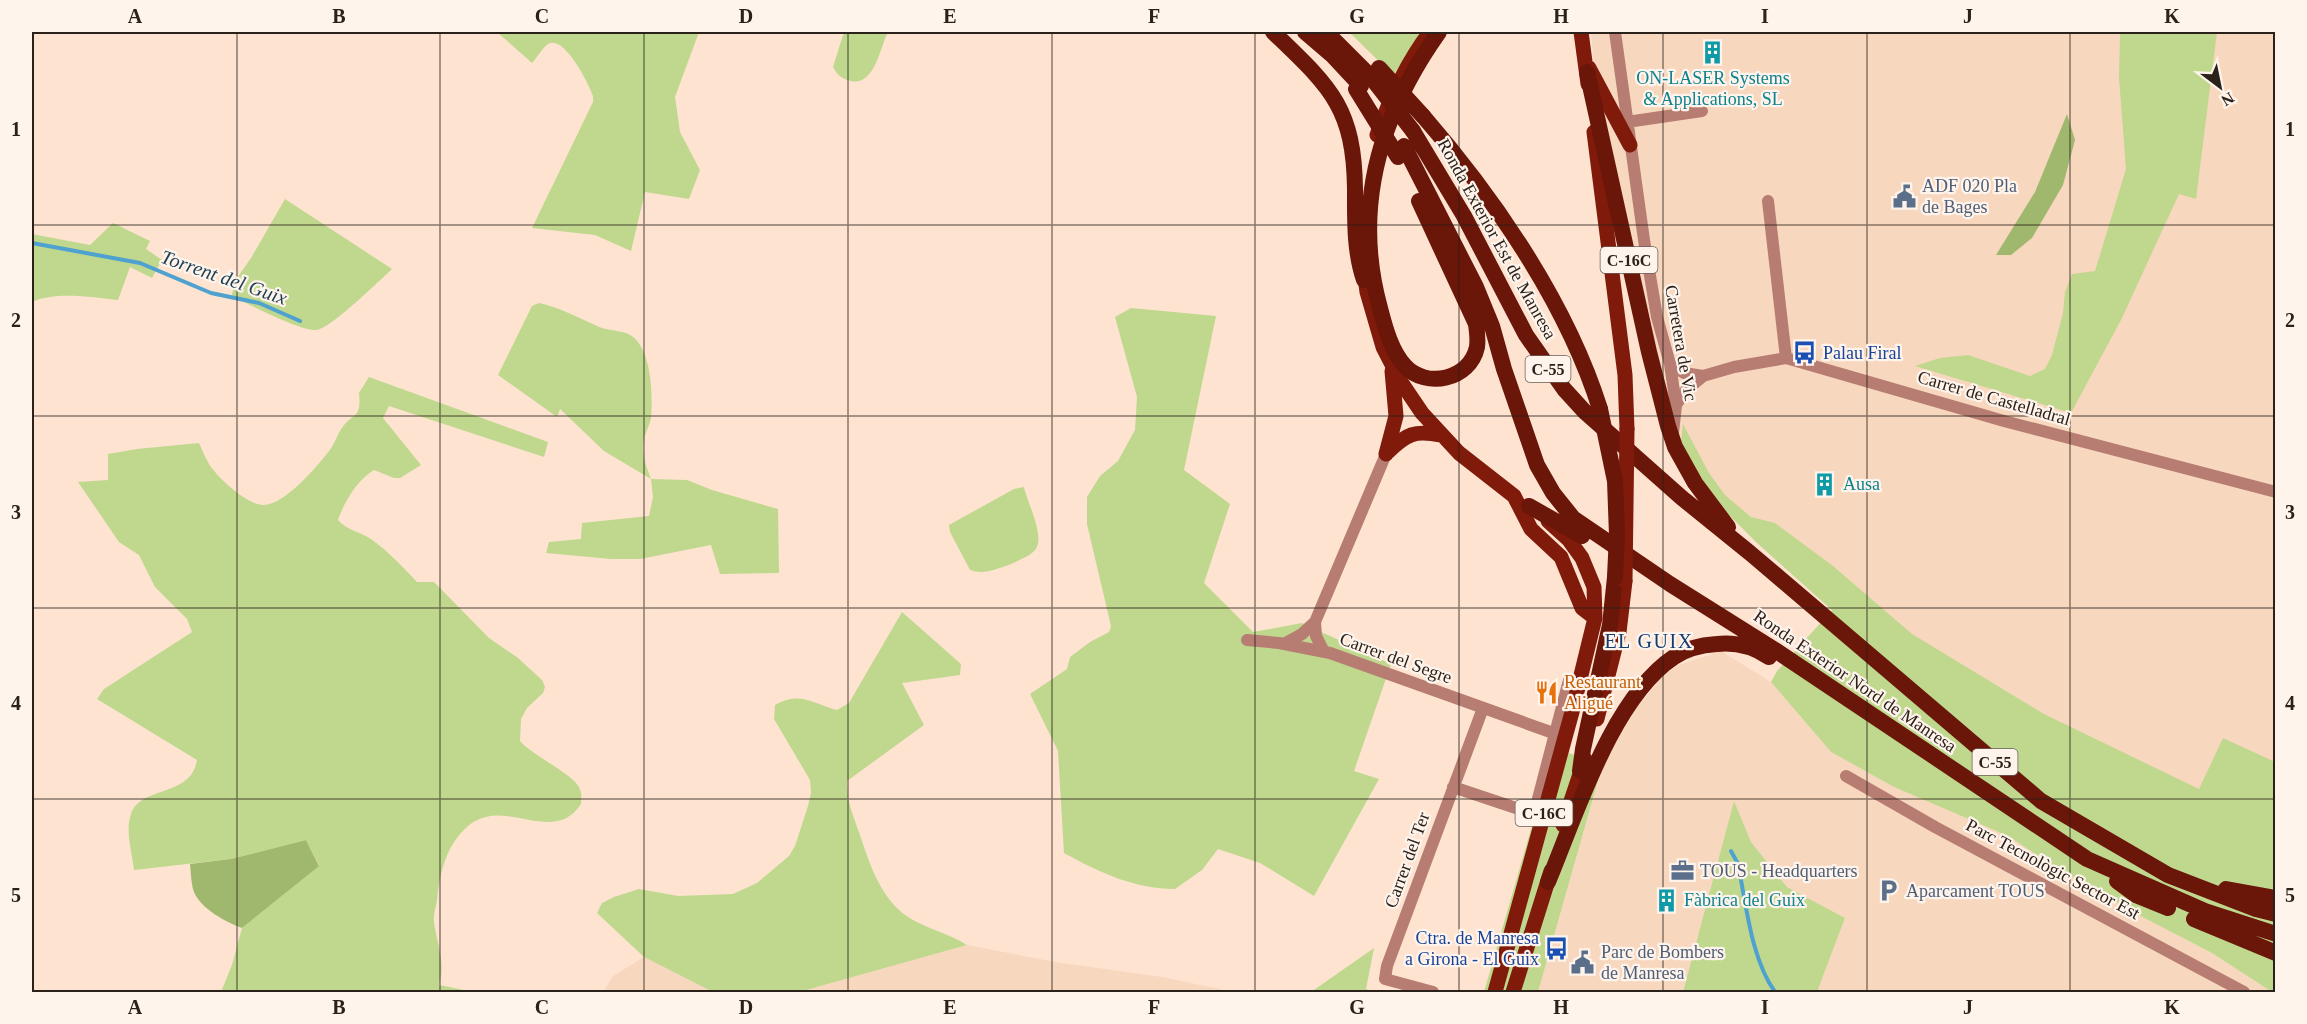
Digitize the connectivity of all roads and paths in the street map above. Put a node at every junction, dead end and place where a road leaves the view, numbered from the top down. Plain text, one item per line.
1 (1273, 32) edge
2 (1305, 32) edge
3 (1339, 32) edge
4 (1430, 32) edge
5 (1439, 32) edge
6 (1581, 32) edge
7 (1615, 32) edge
8 (1323, 38) edge
9 (1586, 66) junction
10 (1366, 80) junction
11 (1702, 111) dead end
12 (1627, 122) junction
13 (1630, 145) junction
14 (1401, 151) junction
15 (1768, 201) dead end
16 (1364, 280) junction
17 (1786, 357) junction
18 (1391, 363) junction
19 (1670, 364) junction
20 (1703, 376) junction
21 (1676, 405) junction
22 (1440, 435) junction
23 (1675, 447) junction
24 (1386, 454) junction
25 (2276, 492) edge
26 (1529, 506) joint
27 (1750, 553) junction
28 (1620, 579) junction
29 (1670, 584) junction
30 (1595, 618) junction
31 (1315, 622) junction
32 (1247, 640) dead end
33 (1284, 644) junction
34 (1324, 652) junction
35 (1569, 680) dead end
36 (1483, 708) junction
37 (1862, 708) junction
38 (1556, 734) junction
39 (1581, 771) joint
40 (1846, 776) dead end
41 (1453, 787) junction
42 (2087, 859) junction
43 (2168, 875) junction
44 (1548, 882) junction
45 (2276, 898) edge
46 (2276, 914) edge
47 (2276, 934) edge
48 (2276, 952) edge
49 (1493, 989) edge
50 (1433, 993) edge
51 (1513, 993) edge
52 (2244, 993) edge

1 - 16 highway
2 - 8 highway, Ronda Exterior Est de Manresa / C-55
3 - 10 highway
4 - 16 main road
5 - 14 highway
6 - 9 main road, C-16C
7 - 12 street, Carretera de Vic
8 - 10 highway, Ronda Exterior Est de Manresa / C-55
9 - 13 main road
9 - 23 highway, C-16C
9 - 28 main road, C-16C, bridge
10 - 14 highway, Ronda Exterior Est de Manresa / C-55
10 - 27 highway, Ronda Exterior Est de Manresa / C-55, bridge
10 - 28 highway, bridge
11 - 12 street
12 - 13 street, Carretera de Vic
13 - 19 street, Carretera de Vic
14 - 29 highway, Ronda Exterior Est de Manresa / C-55
15 - 17 street
16 - 18 main road
17 - 20 street, Carrer de Castelladral
17 - 25 street, Carrer de Castelladral
18 - 22 main road
18 - 24 main road
19 - 20 street
19 - 21 street, Carretera de Vic
20 - 21 street, Carrer de Castelladral
21 - 23 street, Carretera de Vic
22 - 24 main road
22 - 30 main road
23 - 27 highway, C-16C
24 - 31 street
26 - 29 highway
26 - 30 main road, C-16C
27 - 43 highway, Ronda Exterior Nord de Manresa / C-55
28 - 39 highway
29 - 37 highway, Ronda Exterior Nord de Manresa / C-55
30 - 49 main road, C-16C
31 - 33 street
31 - 34 street, Carrer del Segre
32 - 33 street
33 - 34 street
34 - 36 street, Carrer del Segre
35 - 38 street
36 - 38 street, Carrer del Segre
36 - 41 street, Carrer del Ter
37 - 42 highway, Ronda Exterior Nord de Manresa / C-55
37 - 44 highway
38 - 41 street
39 - 44 main road, C-16C
40 - 52 street, Parc Tecnològic Sector Est
41 - 50 street, Carrer del Ter
42 - 47 highway, Ronda Exterior Nord de Manresa / C-55
42 - 48 highway
43 - 45 highway
43 - 46 highway, Ronda Exterior Nord de Manresa / C-55
44 - 51 main road, C-16C

